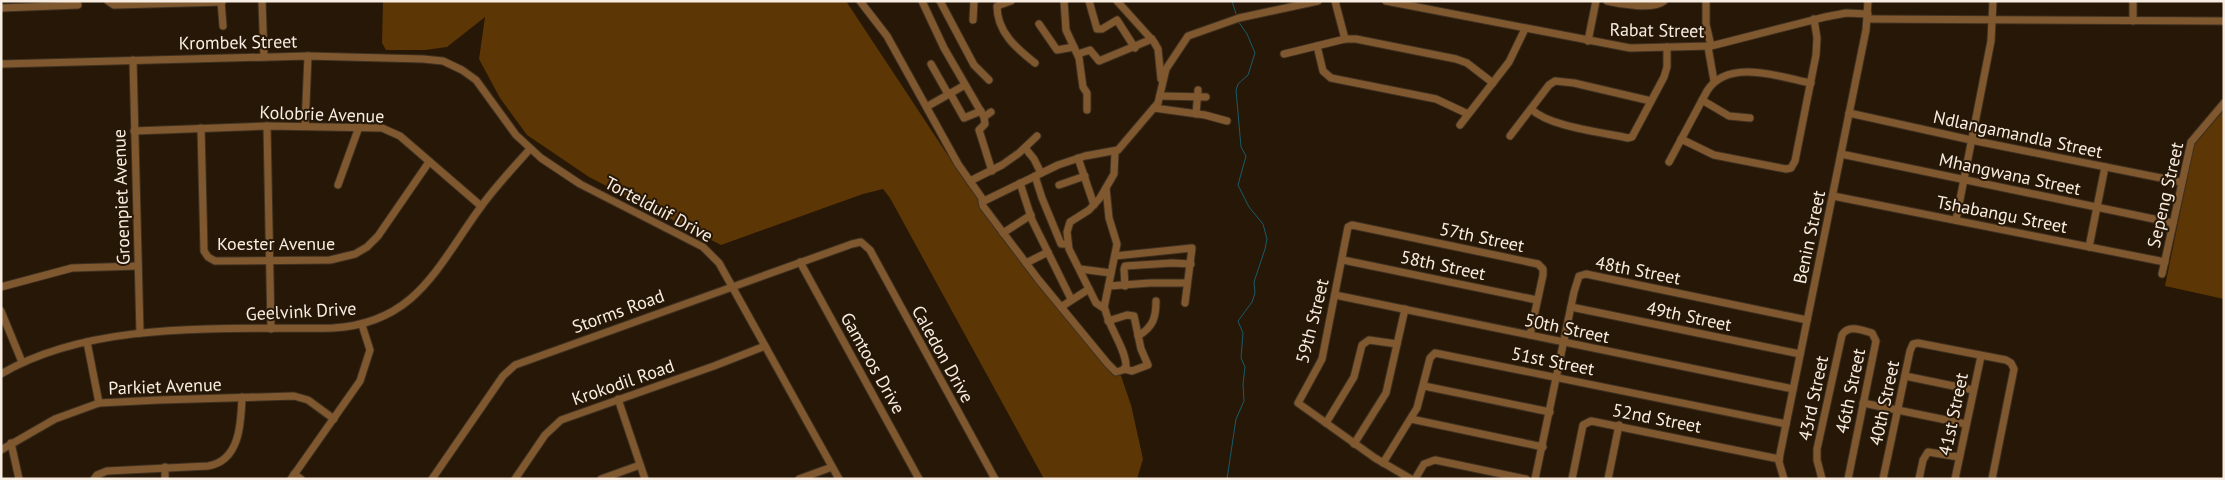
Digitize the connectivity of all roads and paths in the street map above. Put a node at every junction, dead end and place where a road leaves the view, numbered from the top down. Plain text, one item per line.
1 (108, 1) edge
2 (262, 1) edge
3 (860, 1) edge
4 (922, 1) edge
5 (940, 1) edge
6 (974, 1) edge
7 (1012, 1) edge
8 (1064, 1) edge
9 (1089, 1) edge
10 (1117, 1) edge
11 (1271, 1) edge
12 (1318, 1) edge
13 (1335, 1) edge
14 (1386, 1) edge
15 (1596, 1) edge
16 (1607, 1) edge
17 (1664, 1) edge
18 (1706, 1) edge
19 (1868, 1) edge
20 (1993, 1) edge
21 (2133, 1) edge
22 (222, 2) edge
23 (78, 5) dead end
24 (1, 8) edge
25 (1273, 11) junction
26 (1868, 16) junction
27 (1814, 19) junction
28 (973, 20) dead end
29 (1992, 21) junction
30 (2133, 21) junction
31 (2224, 21) edge
32 (1040, 24) dead end
33 (223, 26) dead end
34 (1525, 29) junction
35 (1152, 39) junction
36 (1345, 39) junction
37 (1588, 41) junction
38 (1317, 46) junction
39 (1710, 47) junction
40 (1135, 48) junction
41 (1668, 48) junction
42 (1076, 50) junction
43 (1284, 54) dead end
44 (308, 56) junction
45 (264, 57) junction
46 (133, 60) junction
47 (1035, 63) dead end
48 (1, 64) edge
49 (931, 64) dead end
50 (471, 76) joint
51 (989, 80) dead end
52 (1162, 81) junction
53 (1714, 82) junction
54 (1493, 83) junction
55 (1810, 83) junction
56 (965, 85) junction
57 (1198, 93) junction
58 (949, 94) junction
59 (1160, 96) junction
60 (1206, 97) dead end
61 (1702, 100) junction
62 (1651, 101) junction
63 (2224, 103) edge
64 (928, 106) junction
65 (1154, 108) junction
66 (1531, 109) junction
67 (1087, 110) dead end
68 (991, 112) dead end
69 (1849, 113) junction
70 (982, 114) junction
71 (1196, 114) junction
72 (1468, 114) junction
73 (1750, 118) dead end
74 (1227, 121) dead end
75 (1460, 124) dead end
76 (267, 126) junction
77 (305, 126) junction
78 (201, 128) junction
79 (359, 128) junction
80 (134, 131) junction
81 (1037, 136) dead end
82 (1510, 136) dead end
83 (1682, 139) junction
84 (1971, 140) junction
85 (1025, 148) junction
86 (530, 149) junction
87 (1115, 152) junction
88 (1841, 154) junction
89 (1078, 158) junction
90 (430, 162) junction
91 (1669, 162) dead end
92 (2105, 168) junction
93 (992, 170) junction
94 (1038, 174) junction
95 (1085, 176) junction
96 (1963, 179) junction
97 (970, 181) junction
98 (2181, 182) junction
99 (1020, 183) junction
100 (338, 185) dead end
101 (1059, 185) dead end
102 (1106, 188) junction
103 (1833, 196) junction
104 (982, 201) junction
105 (1094, 205) junction
106 (482, 206) junction
107 (2097, 208) junction
108 (1031, 215) junction
109 (1956, 220) junction
110 (2173, 223) junction
111 (1348, 227) joint
112 (1003, 233) junction
113 (864, 244) joint
114 (1067, 244) junction
115 (2089, 247) junction
116 (1048, 252) junction
117 (1115, 256) junction
118 (1343, 260) junction
119 (271, 261) junction
120 (800, 262) junction
121 (2165, 262) junction
122 (1026, 263) junction
123 (1191, 264) junction
124 (138, 266) junction
125 (1080, 270) junction
126 (1111, 273) junction
127 (2162, 274) dead end
128 (1187, 284) junction
129 (1, 286) edge
130 (732, 286) junction
131 (1109, 286) junction
132 (1125, 286) junction
133 (1089, 289) junction
134 (1335, 295) junction
135 (1071, 299) junction
136 (1538, 300) junction
137 (1156, 301) dead end
138 (1185, 303) dead end
139 (1061, 307) junction
140 (1571, 307) junction
141 (1104, 308) junction
142 (1405, 309) junction
143 (2, 316) edge
144 (1808, 320) junction
145 (1108, 321) junction
146 (362, 325) junction
147 (1850, 328) joint
148 (271, 329) junction
149 (140, 333) junction
150 (1530, 335) junction
151 (1138, 336) junction
152 (87, 342) junction
153 (1564, 343) junction
154 (1397, 344) junction
155 (765, 346) junction
156 (1800, 354) junction
157 (1981, 356) junction
158 (22, 362) junction
159 (1124, 369) junction
160 (1, 374) edge
161 (1905, 376) junction
162 (1558, 377) junction
163 (1424, 386) junction
164 (1793, 389) junction
165 (1973, 390) junction
166 (242, 398) junction
167 (618, 399) junction
168 (99, 403) junction
169 (1863, 403) junction
170 (1897, 411) junction
171 (1550, 412) junction
172 (334, 419) junction
173 (1412, 419) junction
174 (1326, 423) junction
175 (1786, 424) junction
176 (1966, 424) junction
177 (1619, 425) junction
178 (11, 443) junction
179 (1354, 444) junction
180 (1542, 447) junction
181 (1, 450) edge
182 (1959, 457) junction
183 (1779, 459) junction
184 (1383, 463) junction
185 (640, 465) junction
186 (164, 467) junction
187 (832, 467) junction
188 (293, 476) edge
189 (19, 479) edge
190 (94, 479) edge
191 (165, 479) edge
192 (301, 479) edge
193 (432, 479) edge
194 (515, 479) edge
195 (601, 479) edge
196 (645, 479) edge
197 (798, 479) edge
198 (839, 479) edge
199 (919, 479) edge
200 (994, 479) edge
201 (1413, 479) edge
202 (1526, 479) edge
203 (1535, 479) edge
204 (1572, 479) edge
205 (1608, 479) edge
206 (1784, 479) edge
207 (1822, 479) edge
208 (1848, 479) edge
209 (1883, 479) edge
210 (1919, 479) edge
211 (1955, 479) edge
212 (1992, 479) edge

1 - 22 street
2 - 45 street
3 - 64 street
4 - 56 street
5 - 51 street
6 - 28 street
7 - 47 street
8 - 42 street
9 - 40 street
10 - 35 street
11 - 25 street
12 - 25 street
13 - 36 street
14 - 34 street, Rabat Street
15 - 37 street
16 - 17 street
18 - 39 street
19 - 26 street, Benin Street
20 - 29 street
21 - 30 street
22 - 33 street
23 - 24 street
25 - 52 street
26 - 27 street, Rabat Street
26 - 29 street, Rabat Street
26 - 69 street, Benin Street
27 - 39 street, Rabat Street
27 - 55 street
29 - 30 street, Rabat Street
29 - 84 street
30 - 31 street, Rabat Street
32 - 42 street
34 - 37 street, Rabat Street
34 - 54 street
35 - 40 street
35 - 52 street
36 - 38 street
36 - 54 street
37 - 41 street, Rabat Street
38 - 43 street
38 - 72 street
39 - 41 street, Rabat Street
39 - 53 street
40 - 42 street
41 - 62 street
42 - 67 street
44 - 45 street, Krombek Street
44 - 50 street, Krombek Street
44 - 77 street
45 - 46 street, Krombek Street
46 - 48 street, Krombek Street
46 - 80 street, Groenpiet Avenue
49 - 58 street
50 - 86 street, Tortelduif Drive
52 - 59 street
53 - 55 street
53 - 61 street
54 - 72 street
55 - 83 street
56 - 58 street
56 - 70 street
57 - 59 street
57 - 60 street
57 - 71 street
58 - 64 street
58 - 70 street
59 - 65 street
61 - 73 street
61 - 83 street
62 - 66 street
62 - 66 street
63 - 98 street, Sepeng Street
64 - 97 street
65 - 71 street
65 - 87 street
66 - 82 street
68 - 70 street
69 - 84 street, Ndlangamandla Street
69 - 88 street, Benin Street
70 - 93 street
71 - 74 street
72 - 75 street
76 - 77 street, Kolobrie Avenue
76 - 78 street, Kolobrie Avenue
76 - 119 street
77 - 79 street, Kolobrie Avenue
78 - 80 street, Kolobrie Avenue
78 - 119 street, Koester Avenue
79 - 90 street, Kolobrie Avenue
79 - 100 street
80 - 124 street, Groenpiet Avenue
81 - 85 street
83 - 91 street
84 - 92 street, Ndlangamandla Street
84 - 96 street
85 - 93 street
85 - 94 street
86 - 106 street, Geelvink Drive
86 - 130 street, Tortelduif Drive
87 - 89 street
87 - 102 street
88 - 96 street, Mhangwana Street
88 - 103 street, Benin Street
89 - 94 street
89 - 95 street
90 - 106 street, Kolobrie Avenue
90 - 119 street, Koester Avenue
92 - 98 street, Ndlangamandla Street
92 - 107 street
93 - 97 street
94 - 99 street
94 - 114 street
95 - 101 street
95 - 105 street
96 - 107 street, Mhangwana Street
96 - 109 street
97 - 104 street
98 - 110 street, Sepeng Street
99 - 104 street
99 - 108 street
102 - 105 street
102 - 117 street
103 - 109 street, Tshabangu Street
103 - 144 street, Benin Street
104 - 112 street
105 - 114 street
106 - 146 street, Geelvink Drive
107 - 110 street, Mhangwana Street
107 - 115 street
108 - 112 street
108 - 116 street
109 - 115 street, Tshabangu Street
110 - 121 street, Sepeng Street
111 - 118 street, 59th Street
111 - 136 street, 57th Street
112 - 122 street
113 - 120 street, Storms Road
113 - 200 street, Caledon Drive
114 - 125 street
115 - 121 street, Tshabangu Street
116 - 122 street
116 - 135 street
117 - 123 street
117 - 126 street
118 - 134 street, 59th Street
118 - 136 street, 58th Street
119 - 148 street
120 - 130 street, Storms Road
120 - 199 street, Gamtoos Drive
121 - 127 street, Sepeng Street
122 - 139 street
123 - 128 street
123 - 132 street
124 - 129 street
124 - 149 street, Groenpiet Avenue
125 - 126 street
125 - 133 street
126 - 131 street
128 - 132 street
128 - 138 street
130 - 155 street, Tortelduif Drive
130 - 193 street, Storms Road
131 - 132 street
131 - 141 street
133 - 135 street
133 - 141 street
134 - 142 street, 50th Street
134 - 174 street, 59th Street
135 - 139 street
136 - 150 street, 57th Street
137 - 151 street
139 - 159 street
140 - 144 street, 48th Street
140 - 153 street, 48th Street
140 - 156 street, 49th Street
141 - 145 street
142 - 150 street, 50th Street
142 - 154 street
143 - 158 street
144 - 156 street, Benin Street
145 - 151 street
145 - 159 street
146 - 148 street, Geelvink Drive
146 - 172 street
147 - 169 street, 46th Street
147 - 207 street, 43rd Street
148 - 149 street, Geelvink Drive
149 - 152 street, Geelvink Drive
150 - 153 street, 50th Street
151 - 159 street
152 - 158 street, Geelvink Drive
152 - 168 street
153 - 162 street, 48th Street
153 - 164 street, 50th Street
154 - 174 street
154 - 179 street
155 - 167 street, Krokodil Road
155 - 187 street, Tortelduif Drive
156 - 164 street, Benin Street
157 - 161 street, 40th Street
157 - 165 street, 41st Street
157 - 212 street, 40th Street
158 - 160 street, Geelvink Drive
161 - 165 street
161 - 170 street, 40th Street
162 - 163 street, 51st Street
162 - 171 street, 48th Street
162 - 175 street, 51st Street
163 - 171 street
163 - 173 street, 51st Street
164 - 175 street, Benin Street
165 - 176 street, 41st Street
166 - 168 street, Parkiet Avenue
166 - 172 street, Parkiet Avenue
166 - 186 street
167 - 185 street
167 - 194 street, Krokodil Road
168 - 178 street, Parkiet Avenue
169 - 170 street
169 - 208 street, 46th Street
170 - 176 street
170 - 209 street, 40th Street
171 - 180 street, 48th Street
172 - 188 street
173 - 180 street
173 - 184 street, 51st Street
174 - 179 street, 59th Street
175 - 183 street, Benin Street
176 - 182 street, 41st Street
177 - 183 street, 52nd Street
177 - 204 street, 52nd Street
177 - 205 street
178 - 181 street, Parkiet Avenue
178 - 189 street
179 - 184 street, 59th Street
180 - 203 street, 48th Street
182 - 210 street
182 - 211 street, 41st Street
183 - 206 street, Benin Street
184 - 201 street, 59th Street
185 - 195 street
185 - 196 street
186 - 190 street
186 - 191 street
187 - 197 street
187 - 198 street, Tortelduif Drive
188 - 192 street
201 - 202 street

